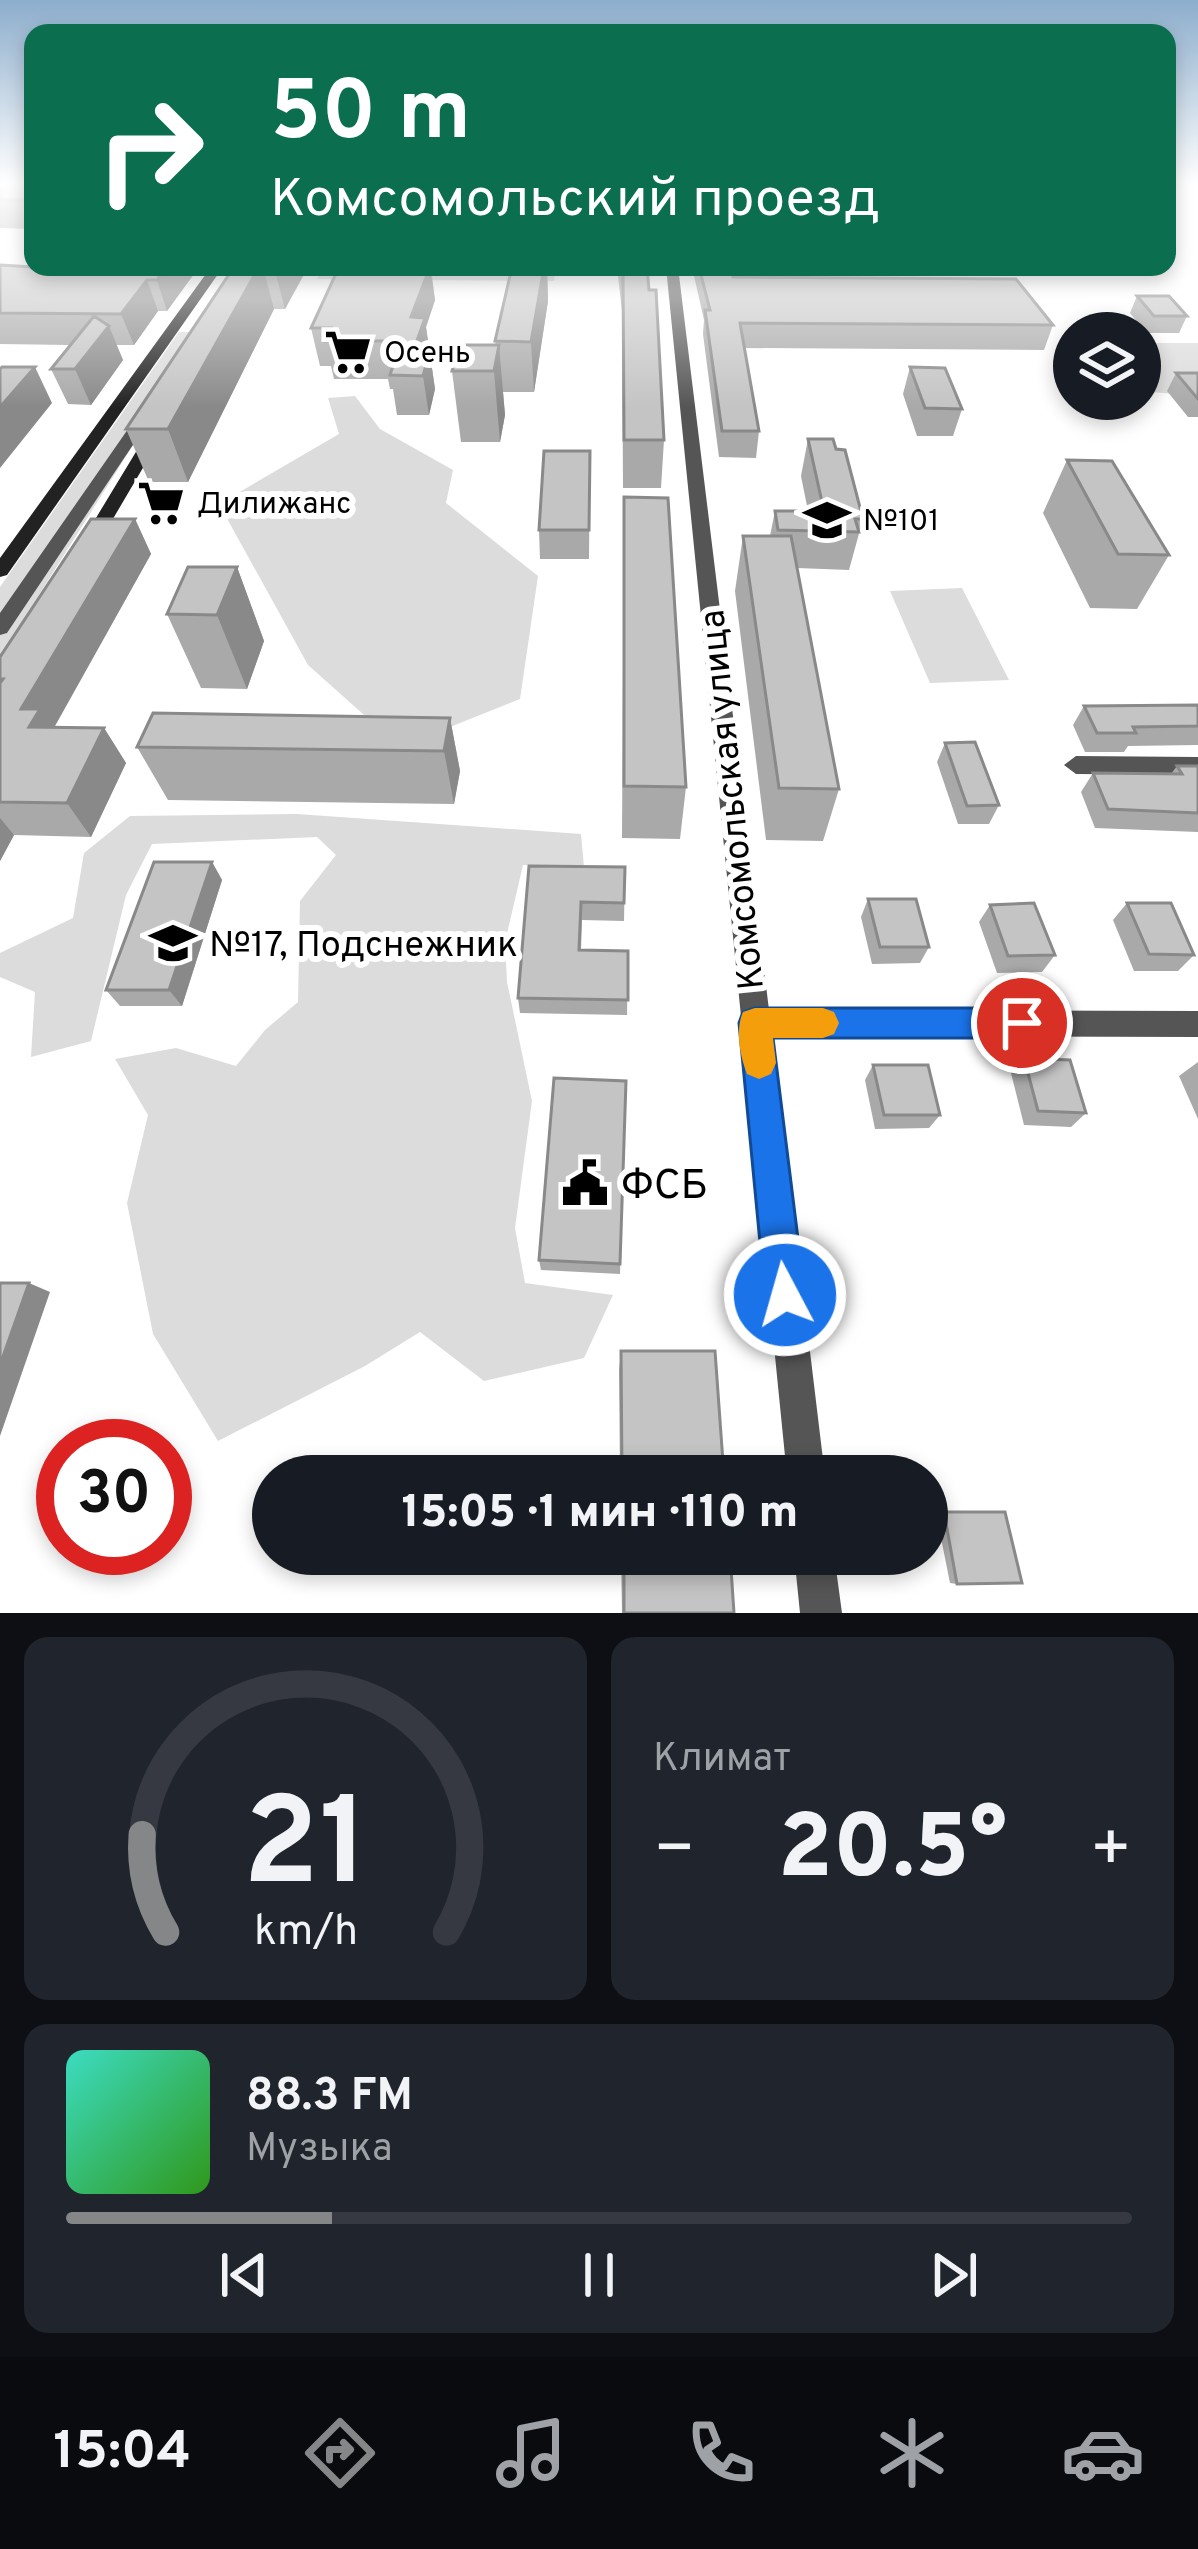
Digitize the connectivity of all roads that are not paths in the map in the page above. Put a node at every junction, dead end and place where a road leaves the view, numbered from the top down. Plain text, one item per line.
1 (212, 276) edge
2 (673, 276) edge
3 (229, 282) edge
4 (190, 339) edge
5 (157, 397) edge
6 (162, 421) edge
7 (77, 564) edge
8 (0, 571) edge
9 (0, 628) edge
10 (1076, 765) dead end
11 (1198, 766) edge
12 (755, 1023) junction
13 (1198, 1024) edge
14 (804, 1455) edge
15 (816, 1575) edge
16 (821, 1613) edge

1 - 8 street
2 - 12 street, Комсомольская улица
3 - 4 street
5 - 9 street
6 - 7 street
10 - 11 street
12 - 13 street
12 - 14 street, Комсомольская улица
15 - 16 street

